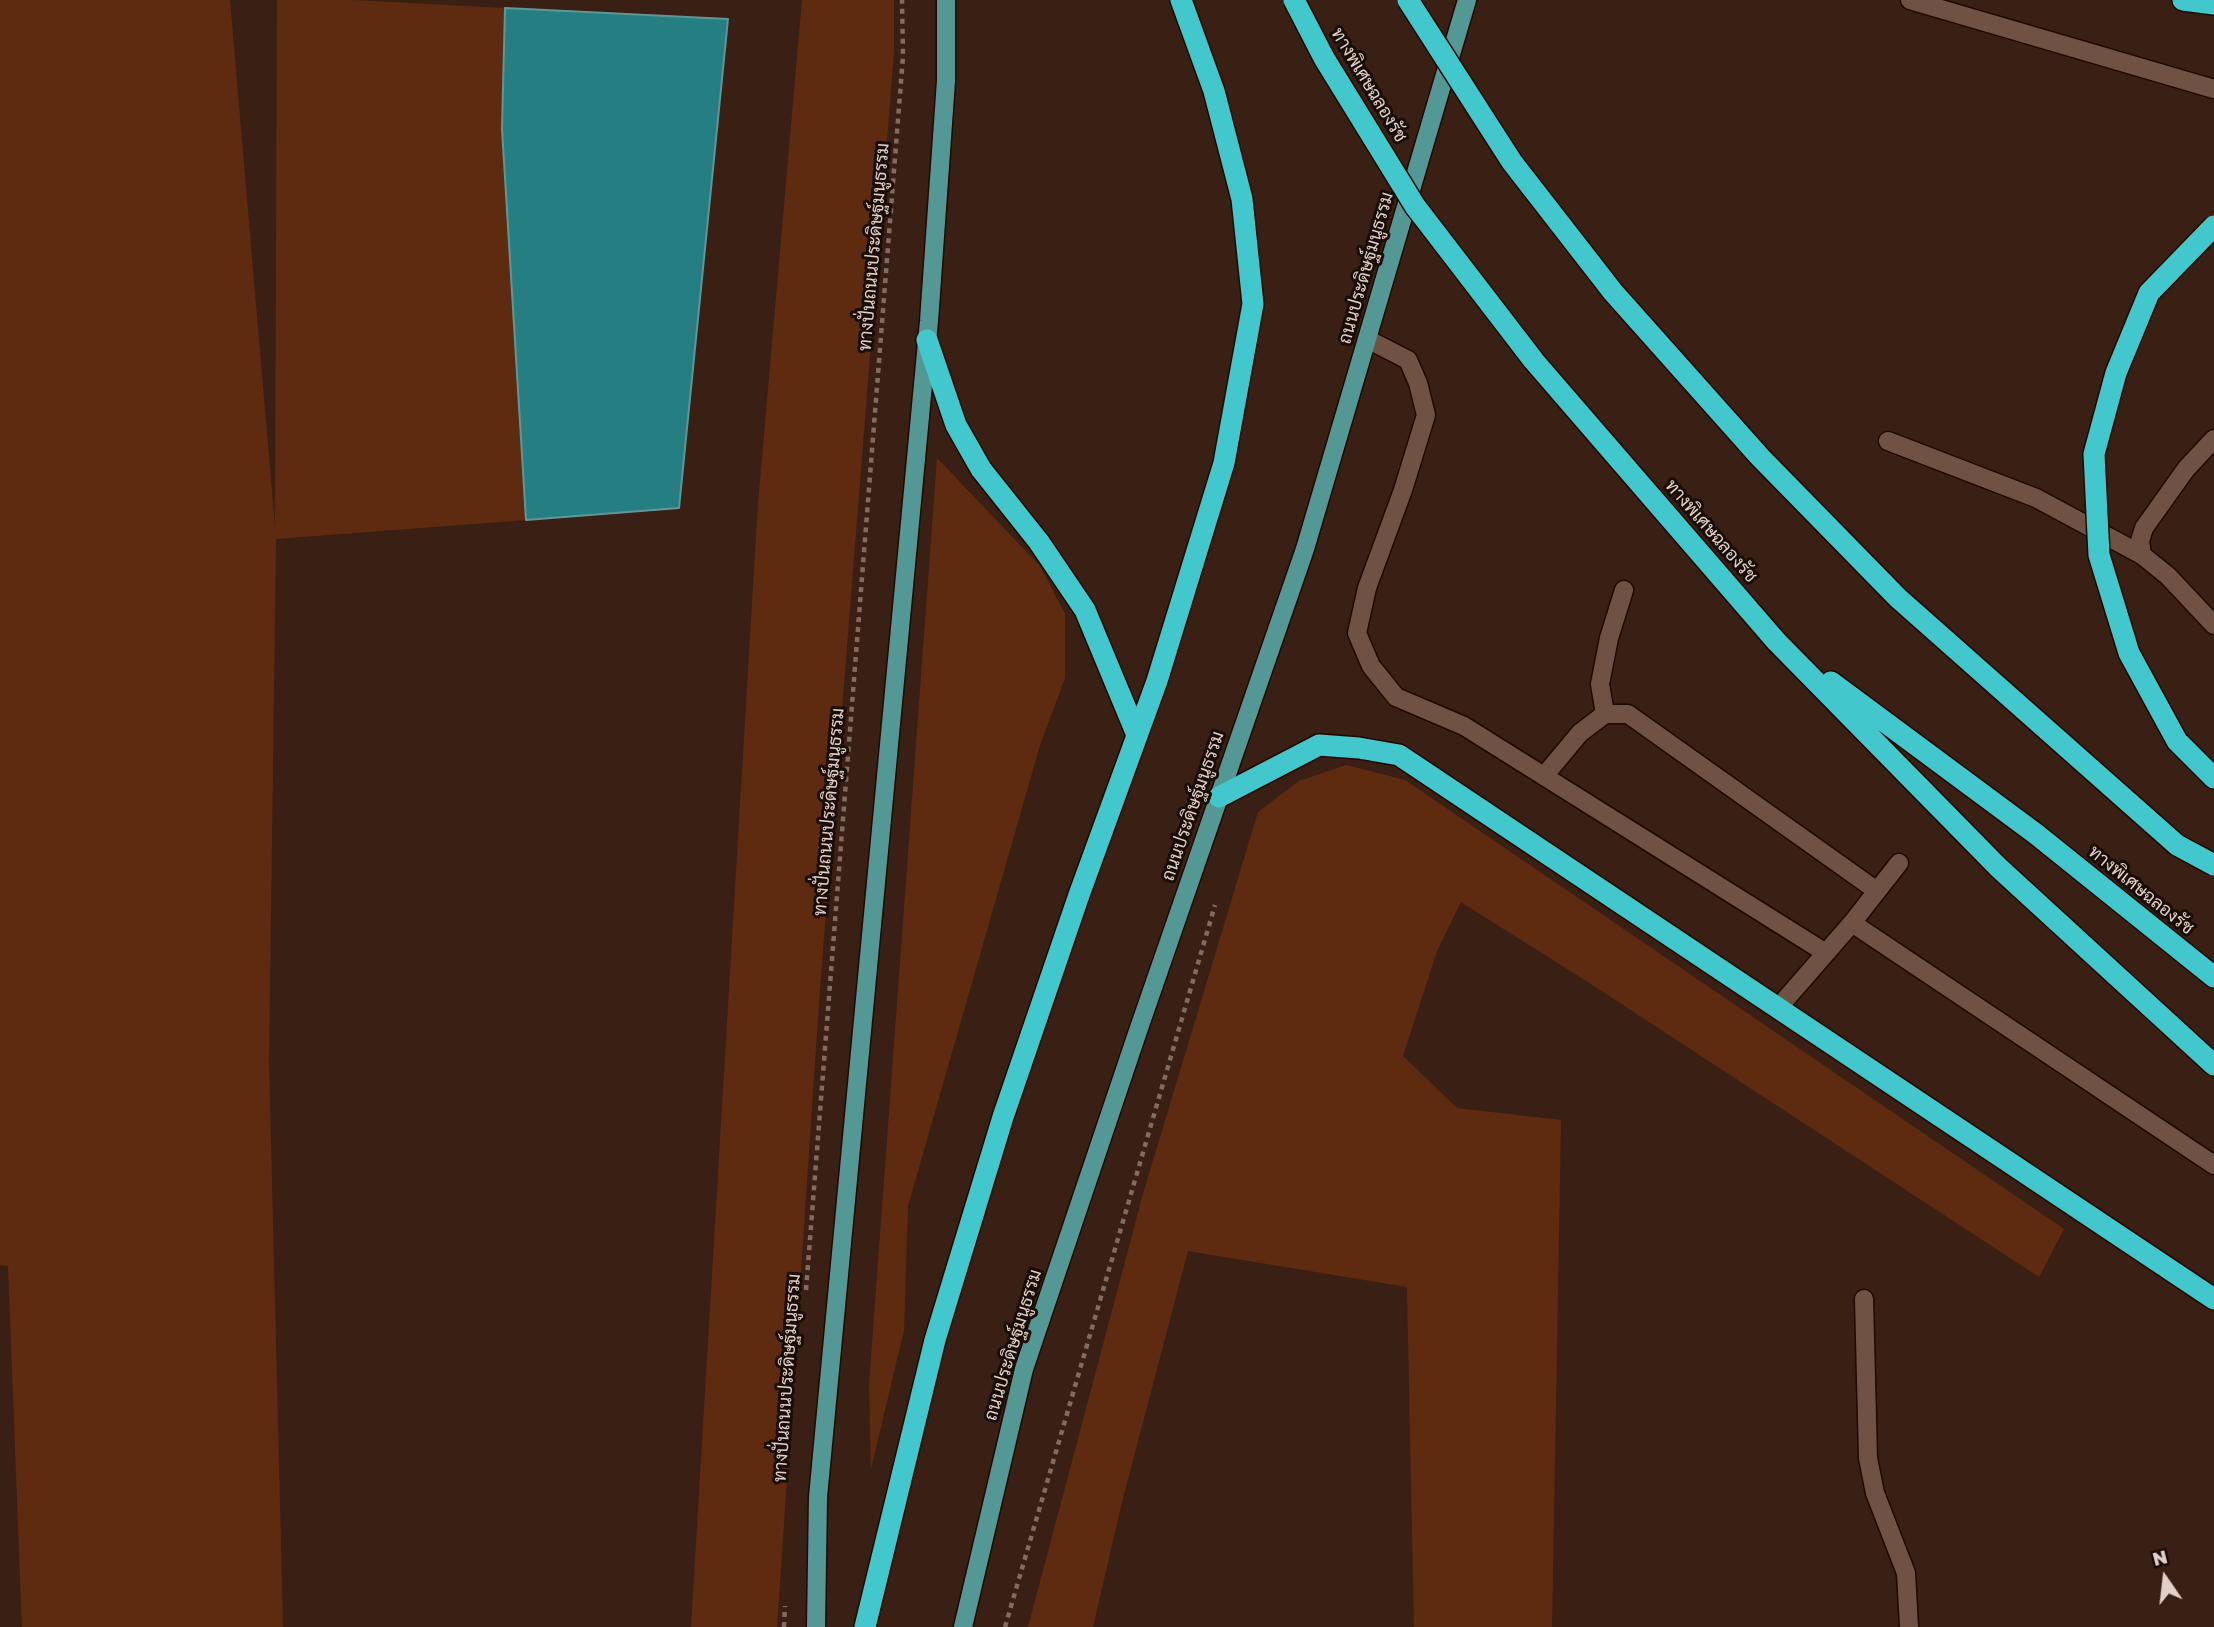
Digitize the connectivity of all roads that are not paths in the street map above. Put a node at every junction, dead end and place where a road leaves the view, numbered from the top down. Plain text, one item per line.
1 (946, 0) edge
2 (1181, 0) edge
3 (1294, 0) edge
4 (1408, 0) edge
5 (1467, 0) edge
6 (1910, 0) edge
7 (2183, 0) edge
8 (2214, 4) edge
9 (2214, 89) edge
10 (2214, 226) edge
11 (927, 340) junction
12 (1367, 340) junction
13 (2214, 439) edge
14 (1888, 442) dead end
15 (2142, 555) junction
16 (1624, 590) dead end
17 (2214, 625) edge
18 (1776, 641) junction
19 (1605, 713) junction
20 (1137, 735) junction
21 (1544, 776) junction
22 (2214, 778) edge
23 (1219, 797) junction
24 (1899, 863) dead end
25 (2214, 865) edge
26 (1877, 891) junction
27 (1852, 923) junction
28 (1826, 953) junction
29 (2214, 977) edge
30 (1778, 1008) junction
31 (2214, 1065) edge
32 (2214, 1165) edge
33 (1864, 1299) dead end
34 (2214, 1299) edge
35 (816, 1627) edge
36 (865, 1627) edge
37 (963, 1627) edge
38 (1909, 1627) edge

1 - 11 main road
2 - 20 highway
3 - 18 highway, ทางพิเศษฉลองรัช, bridge
4 - 25 highway, bridge
5 - 12 main road, ถนนประดิษฐ์มนูธรรม
6 - 9 lane
7 - 8 highway
10 - 22 highway, bridge
11 - 20 highway
11 - 35 main road
12 - 21 lane
12 - 23 main road, ถนนประดิษฐ์มนูธรรม
13 - 15 lane
14 - 15 lane
15 - 17 lane
16 - 19 lane
18 - 29 highway, ทางพิเศษฉลองรัช
18 - 31 highway
19 - 21 lane
19 - 26 lane
20 - 36 highway
21 - 28 lane
23 - 30 highway
23 - 37 main road, ถนนประดิษฐ์มนูธรรม
24 - 26 lane
26 - 27 lane
27 - 28 lane
27 - 32 lane
28 - 30 lane
30 - 34 highway
33 - 38 lane

